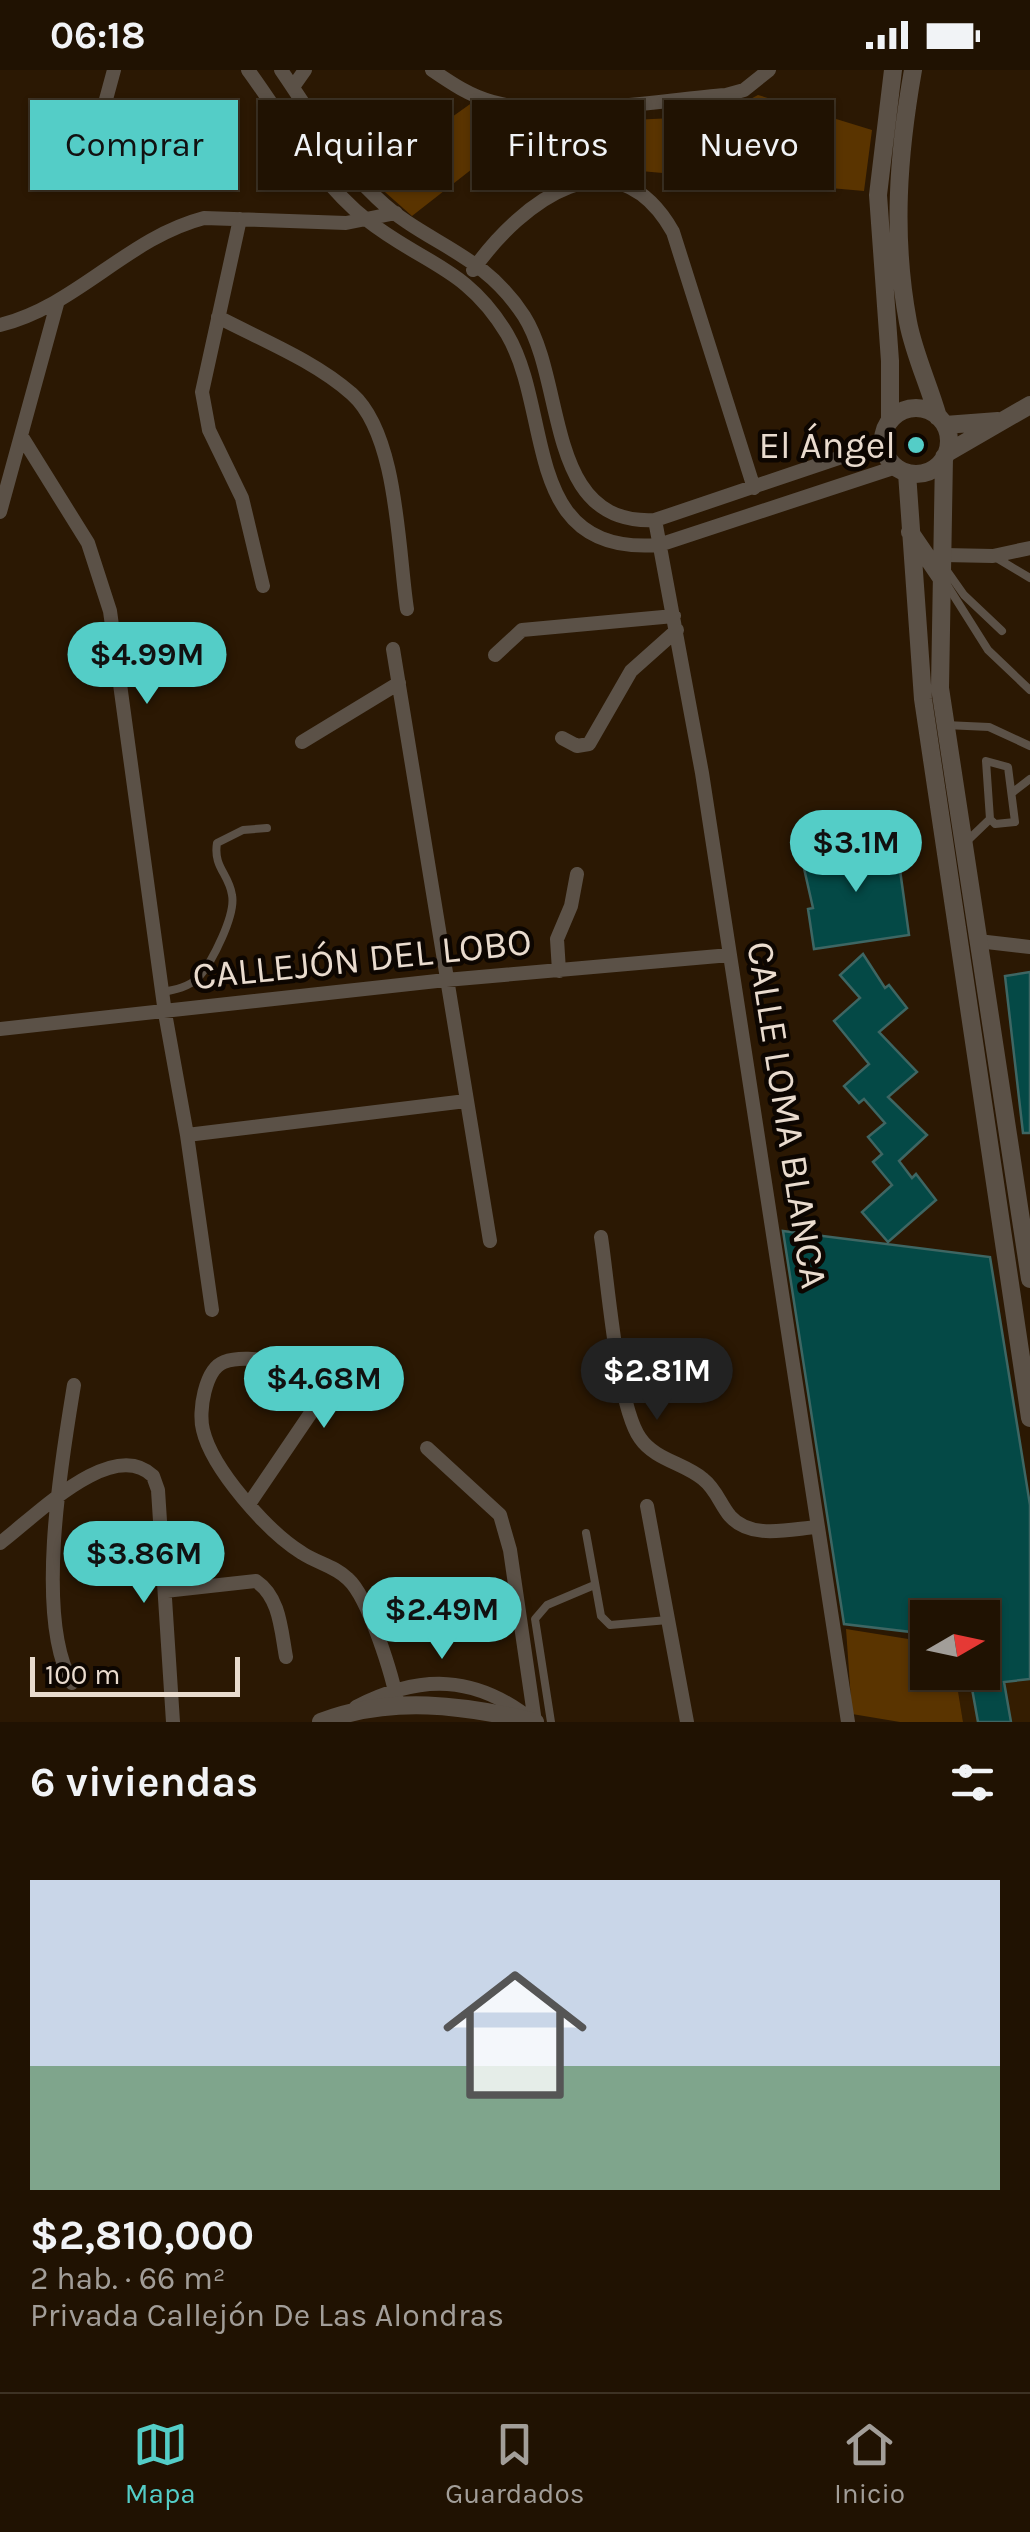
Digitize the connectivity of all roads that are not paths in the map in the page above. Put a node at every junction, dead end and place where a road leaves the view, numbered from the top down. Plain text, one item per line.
1 (114, 70) edge
2 (248, 70) edge
3 (281, 70) edge
4 (304, 70) edge
5 (432, 70) edge
6 (770, 70) edge
7 (893, 70) edge
8 (914, 70) edge
9 (293, 87) junction
10 (106, 100) edge
11 (396, 213) junction
12 (240, 219) junction
13 (366, 219) junction
14 (478, 263) junction
15 (465, 280) junction
16 (57, 304) junction
17 (218, 317) junction
18 (0, 325) edge
19 (1030, 406) edge
20 (890, 420) junction
21 (942, 421) junction
22 (998, 421) junction
23 (22, 437) junction
24 (883, 443) junction
25 (945, 455) junction
26 (902, 470) junction
27 (754, 488) junction
28 (0, 512) edge
29 (654, 520) junction
30 (910, 532) junction
31 (659, 545) junction
32 (1030, 548) edge
33 (992, 556) junction
34 (943, 566) junction
35 (1030, 578) edge
36 (262, 586) dead end
37 (407, 609) dead end
38 (676, 623) junction
39 (1002, 631) dead end
40 (393, 649) dead end
41 (919, 650) junction
42 (495, 656) dead end
43 (398, 683) junction
44 (1030, 690) edge
45 (946, 726) junction
46 (562, 738) dead end
47 (302, 742) dead end
48 (1030, 746) edge
49 (1030, 779) edge
50 (1012, 792) junction
51 (940, 806) junction
52 (990, 820) junction
53 (267, 828) dead end
54 (965, 842) junction
55 (577, 874) dead end
56 (978, 941) junction
57 (1030, 947) edge
58 (730, 955) junction
59 (560, 971) junction
60 (446, 980) junction
61 (162, 992) junction
62 (165, 1013) junction
63 (0, 1029) edge
64 (466, 1100) junction
65 (187, 1135) junction
66 (601, 1236) dead end
67 (490, 1241) dead end
68 (1030, 1279) edge
69 (212, 1310) dead end
70 (1024, 1344) edge
71 (74, 1385) dead end
72 (1030, 1418) edge
73 (427, 1448) dead end
74 (56, 1502) junction
75 (249, 1504) junction
76 (648, 1506) dead end
77 (817, 1527) junction
78 (586, 1534) dead end
79 (0, 1543) edge
80 (592, 1586) junction
81 (166, 1591) junction
82 (671, 1620) junction
83 (286, 1657) dead end
84 (72, 1684) dead end
85 (396, 1696) junction
86 (329, 1720) edge
87 (173, 1722) edge
88 (534, 1722) edge
89 (551, 1722) edge
90 (686, 1722) edge
91 (848, 1722) edge

1 - 10 street
2 - 13 street
3 - 9 street
4 - 9 street
5 - 6 street
7 - 20 street
8 - 21 street
9 - 11 street
11 - 13 street
11 - 14 street
12 - 13 street
12 - 16 street
12 - 17 street
13 - 15 street
14 - 15 street
14 - 27 street
14 - 29 street
15 - 31 street
16 - 18 street
16 - 23 street
17 - 36 street
17 - 37 street
19 - 22 street
20 - 21 street
20 - 24 street
21 - 22 street
21 - 25 street
22 - 25 street
23 - 28 street
23 - 61 street
24 - 26 street
24 - 27 street
25 - 26 street
25 - 34 street
26 - 30 street
26 - 31 street
27 - 29 street
29 - 31 street, CALLE LOMA BLANCA
30 - 34 street
30 - 41 street
31 - 38 street, CALLE LOMA BLANCA
32 - 33 street
33 - 34 street
33 - 35 lane
34 - 39 lane
34 - 44 lane
34 - 45 street
38 - 42 street
38 - 46 street
38 - 58 street, CALLE LOMA BLANCA
40 - 43 street
41 - 45 street
41 - 51 street
43 - 47 street
43 - 60 street
45 - 48 lane
45 - 51 street
45 - 54 street
49 - 50 lane
50 - 52 lane
50 - 52 lane
51 - 70 street
52 - 54 lane
53 - 61 lane
54 - 56 street
55 - 59 street
56 - 57 street
56 - 68 street
58 - 59 street, CALLEJÓN DEL LOBO
58 - 77 street, CALLE LOMA BLANCA
59 - 60 street, CALLEJÓN DEL LOBO
60 - 62 street, CALLEJÓN DEL LOBO
60 - 64 street
61 - 62 street
62 - 63 street, CALLEJÓN DEL LOBO
62 - 65 street
64 - 65 street
64 - 67 street
65 - 69 street
66 - 77 street
70 - 72 street
71 - 74 street
73 - 88 street
74 - 79 street
74 - 81 street
74 - 84 street
75 - 75 street
75 - 85 street
76 - 82 street
77 - 91 street, CALLE LOMA BLANCA
78 - 80 lane
80 - 82 lane
80 - 89 lane
81 - 83 street
81 - 87 street
82 - 90 street
85 - 86 street
85 - 88 street

